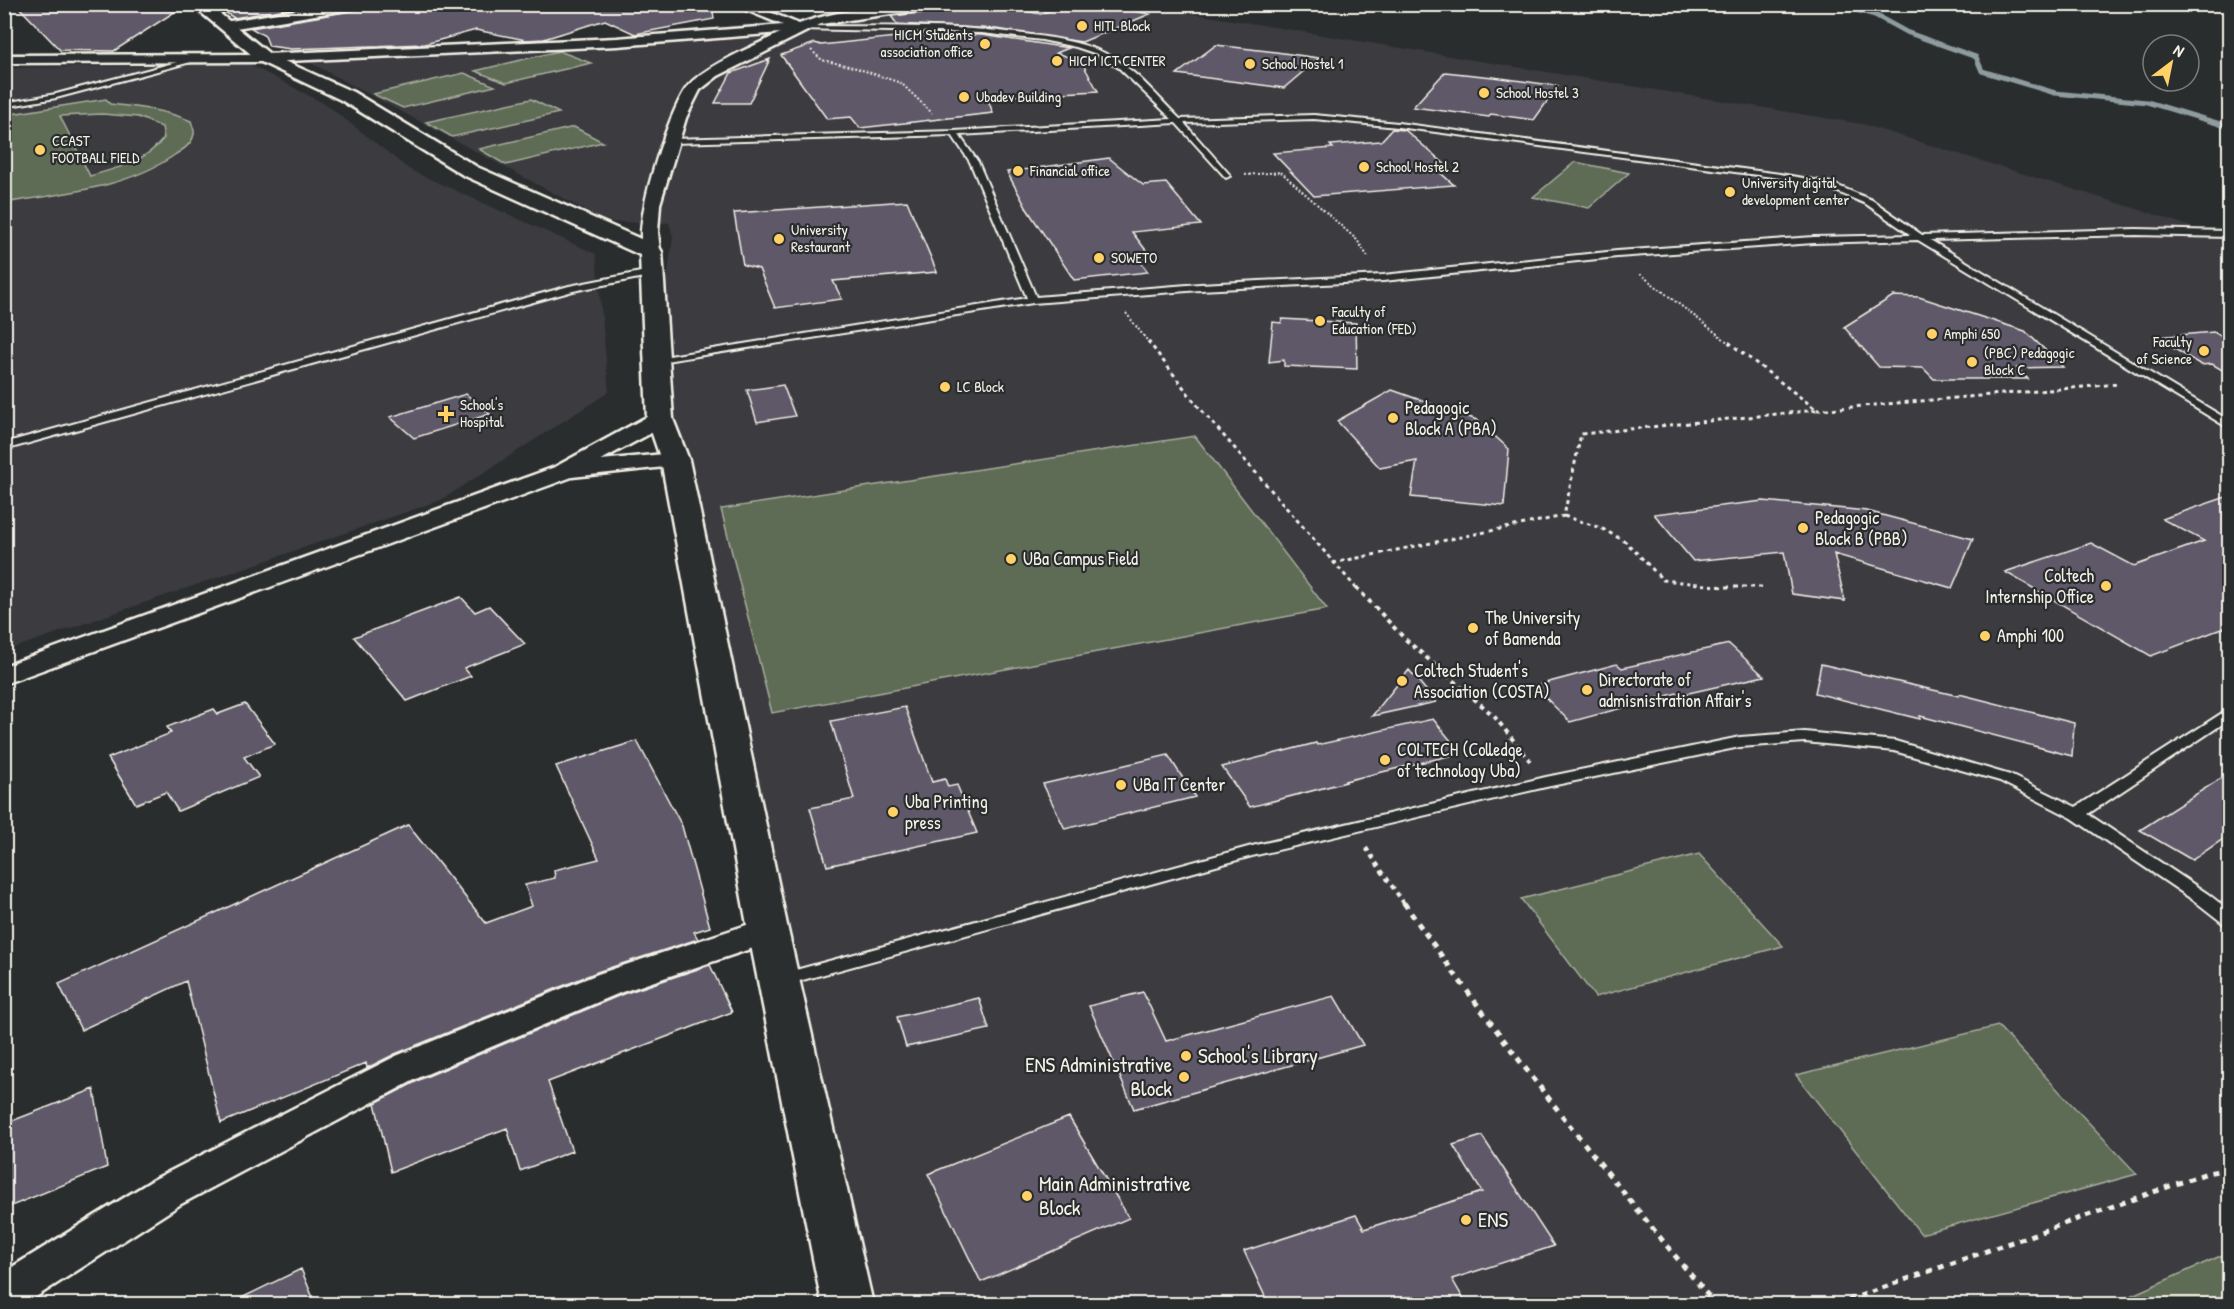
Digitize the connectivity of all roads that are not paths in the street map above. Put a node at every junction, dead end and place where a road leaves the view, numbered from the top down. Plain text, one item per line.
1 (198, 4) edge
2 (357, 4) edge
3 (737, 4) edge
4 (952, 4) edge
5 (224, 26) junction
6 (800, 28) junction
7 (202, 57) junction
8 (265, 58) junction
9 (4, 59) edge
10 (4, 105) edge
11 (1178, 121) junction
12 (954, 133) junction
13 (673, 141) junction
14 (1226, 176) road end
15 (2229, 234) edge
16 (1918, 236) junction
17 (651, 262) junction
18 (1033, 300) junction
19 (657, 361) junction
20 (660, 419) junction
21 (2229, 426) edge
22 (4, 447) edge
23 (675, 460) junction
24 (563, 471) junction
25 (4, 676) edge
26 (2229, 712) edge
27 (2078, 814) junction
28 (2229, 920) edge
29 (768, 930) junction
30 (779, 981) junction
31 (4, 1295) edge
32 (848, 1305) edge

1 - 5 street
2 - 5 street
3 - 6 street
4 - 6 street
5 - 8 street
6 - 8 street
6 - 11 lane
6 - 13 street
7 - 8 street
7 - 9 street
7 - 10 lane
8 - 17 street
11 - 12 lane
11 - 14 lane
11 - 16 lane
12 - 13 lane
12 - 18 lane
13 - 17 street
15 - 16 lane
16 - 18 lane
16 - 21 lane
17 - 19 street
17 - 22 lane
18 - 19 lane
19 - 20 street
20 - 23 street
20 - 24 street
23 - 24 street
23 - 29 street
24 - 25 street
26 - 27 lane
27 - 28 lane
27 - 30 lane
29 - 30 street
29 - 31 street
30 - 32 street

